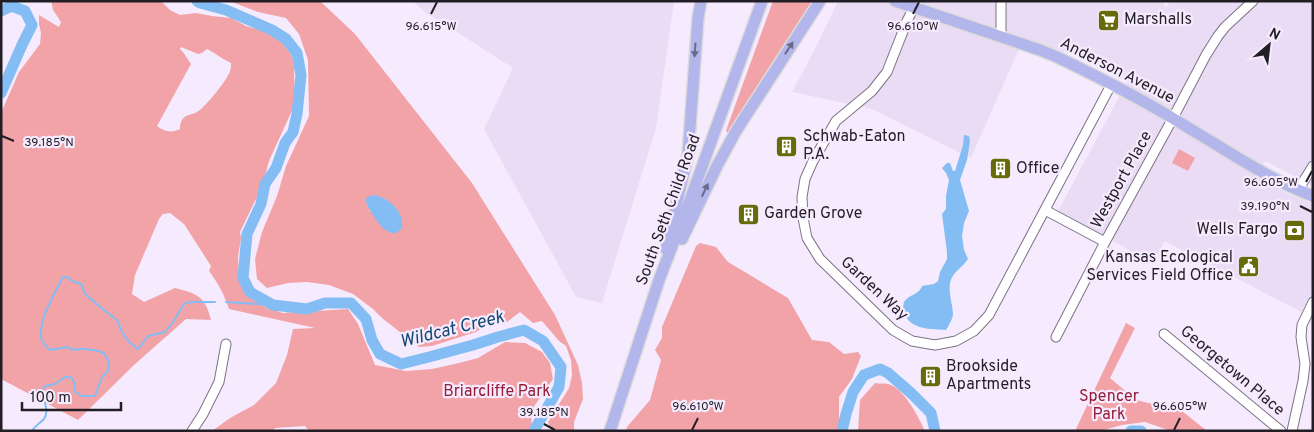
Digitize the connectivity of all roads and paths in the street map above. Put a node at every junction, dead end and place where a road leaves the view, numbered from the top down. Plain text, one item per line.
1 (701, 1) edge
2 (762, 1) edge
3 (820, 1) edge
4 (895, 1) edge
5 (1001, 1) edge
6 (1253, 1) edge
7 (916, 5) edge
8 (1002, 38) junction
9 (1111, 85) junction
10 (1173, 118) junction
11 (1313, 166) edge
12 (1298, 190) junction
13 (1313, 196) edge
14 (1045, 210) junction
15 (1105, 242) junction
16 (659, 280) junction
17 (1313, 302) edge
18 (1164, 334) dead end
19 (1056, 337) dead end
20 (226, 344) dead end
21 (192, 431) edge
22 (610, 431) edge
23 (1281, 431) edge
24 (1292, 431) edge

1 -> 16 main road
2 - 16 main road, South Seth Child Road
16 -> 3 main road
4 - 7 main road, Anderson Avenue
5 - 8 street
6 - 10 street, Westport Place
7 - 8 main road, Anderson Avenue
7 - 14 street, Garden Way
8 - 9 main road, Anderson Avenue
9 - 10 main road, Anderson Avenue
9 - 14 street, Garden Way
10 - 12 main road, Anderson Avenue
10 - 15 street, Westport Place
11 - 12 street
12 - 13 main road, Anderson Avenue
14 - 15 street
15 - 19 street, Westport Place
16 - 22 main road, South Seth Child Road
17 - 24 street
18 - 23 street, Georgetown Place
20 - 21 street

